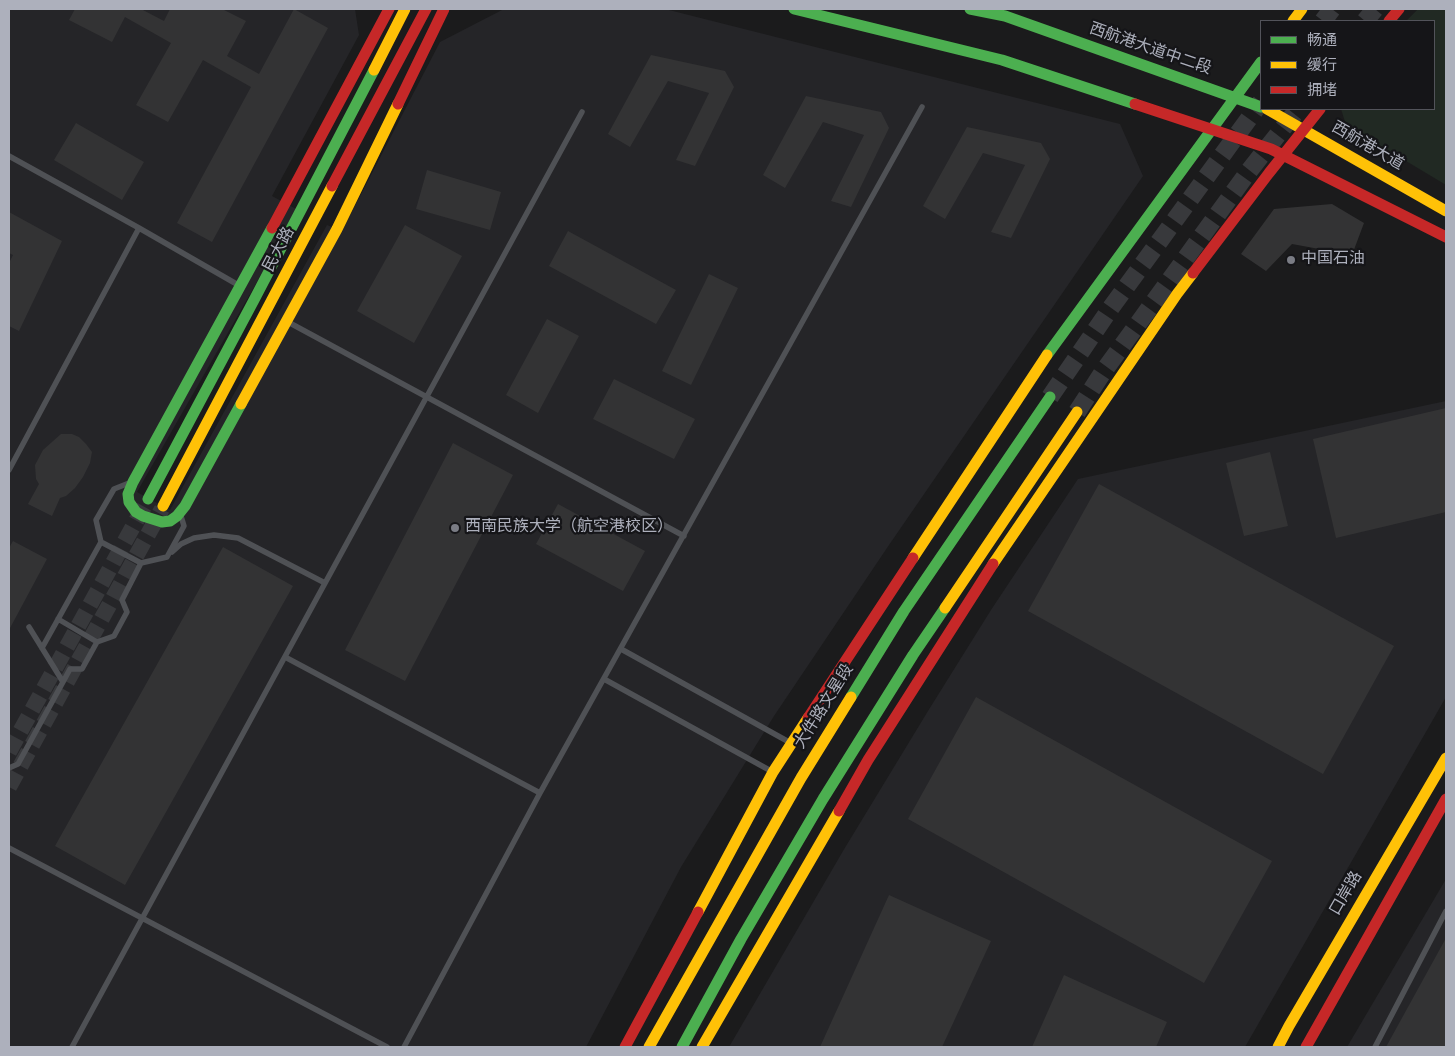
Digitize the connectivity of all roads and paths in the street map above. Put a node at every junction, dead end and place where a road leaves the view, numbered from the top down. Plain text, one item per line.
1 (389, 9) edge
2 (405, 9) edge
3 (426, 9) edge
4 (444, 9) edge
5 (794, 9) edge
6 (970, 9) edge
7 (1302, 9) edge
8 (1399, 9) edge
9 (1294, 20) edge
10 (1390, 20) edge
11 (1260, 63) edge
12 (1234, 97) junction
13 (1260, 106) edge
14 (922, 107) dead end
15 (1269, 110) edge
16 (1319, 110) edge
17 (582, 112) dead end
18 (1304, 129) junction
19 (1211, 130) junction
20 (1283, 155) junction
21 (9, 156) edge
22 (1446, 211) edge
23 (139, 228) junction
24 (1446, 236) edge
25 (241, 286) junction
26 (286, 321) junction
27 (427, 396) junction
28 (1050, 397) tunnel mouth
29 (1076, 412) tunnel mouth
30 (9, 470) edge
31 (133, 482) junction
32 (148, 499) tunnel mouth
33 (163, 506) tunnel mouth
34 (180, 513) junction
35 (684, 536) junction
36 (102, 542) junction
37 (167, 557) junction
38 (141, 563) junction
39 (325, 583) junction
40 (58, 620) junction
41 (29, 627) dead end
42 (97, 642) junction
43 (42, 648) junction
44 (621, 649) junction
45 (285, 657) junction
46 (604, 679) junction
47 (63, 682) junction
48 (790, 743) junction
49 (1446, 758) edge
50 (9, 768) edge
51 (773, 772) junction
52 (540, 793) junction
53 (1446, 799) edge
54 (9, 848) edge
55 (1446, 911) edge
56 (142, 918) junction
57 (72, 1047) edge
58 (387, 1047) edge
59 (404, 1047) edge
60 (625, 1047) edge
61 (649, 1047) edge
62 (682, 1047) edge
63 (702, 1047) edge
64 (1278, 1047) edge
65 (1306, 1047) edge
66 (1375, 1047) edge

1 - 25 street
2 - 32 street, 民大路
3 - 33 street, 民大路
4 - 26 street
5 - 19 street
6 - 12 street, 西航港大道中二段
7 - 9 street
8 - 10 street
11 - 12 street
12 - 13 street, 西航港大道中二段
12 - 19 street
14 - 35 lane
15 - 18 street, 西航港大道
16 - 18 street
17 - 27 lane
18 - 20 street
18 - 22 street, 西航港大道
19 - 20 street
19 - 48 street
20 - 24 street
20 - 63 street
21 - 23 lane
23 - 25 lane
23 - 30 lane
25 - 31 street
26 - 27 lane
26 - 34 street
27 - 35 lane
27 - 39 lane
28 - 61 street, 大件路文星段
29 - 62 street
31 - 34 street
31 - 36 lane
34 - 37 lane
35 - 44 lane
36 - 38 lane
36 - 40 lane
37 - 38 lane
37 - 39 lane
38 - 42 lane
39 - 45 lane
40 - 42 lane
40 - 43 lane
41 - 43 lane
42 - 47 lane
43 - 47 lane
44 - 46 lane
44 - 48 lane
45 - 52 lane
45 - 56 lane
46 - 51 lane
46 - 52 lane
47 - 50 lane
48 - 51 street
49 - 64 street, 口岸路
51 - 60 street
52 - 59 lane
53 - 65 street
54 - 56 lane
55 - 66 lane
56 - 57 lane
56 - 58 lane

